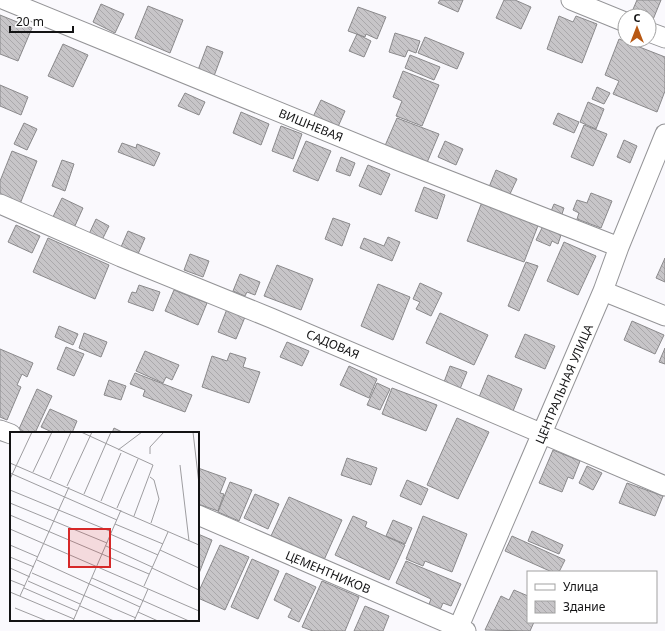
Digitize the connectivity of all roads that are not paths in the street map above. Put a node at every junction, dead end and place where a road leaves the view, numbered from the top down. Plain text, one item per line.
1 (6, 0) edge
2 (571, 0) edge
3 (617, 19) edge
4 (665, 134) edge
5 (0, 204) edge
6 (619, 247) junction
7 (603, 291) junction
8 (665, 316) edge
9 (0, 430) edge
10 (10, 434) edge
11 (542, 435) junction
12 (665, 486) edge
13 (199, 515) edge
14 (460, 630) edge

1 - 6 street, ВИШНЕВАЯ
2 - 3 street
4 - 6 street, ЦЕНТРАЛЬНАЯ УЛИЦА
5 - 11 street, САДОВАЯ
6 - 7 street, ЦЕНТРАЛЬНАЯ УЛИЦА
7 - 8 street
7 - 11 street, ЦЕНТРАЛЬНАЯ УЛИЦА
9 - 10 street
11 - 12 street, САДОВАЯ
11 - 14 street, ЦЕНТРАЛЬНАЯ УЛИЦА
13 - 14 street, ЦЕМЕНТНИКОВ

